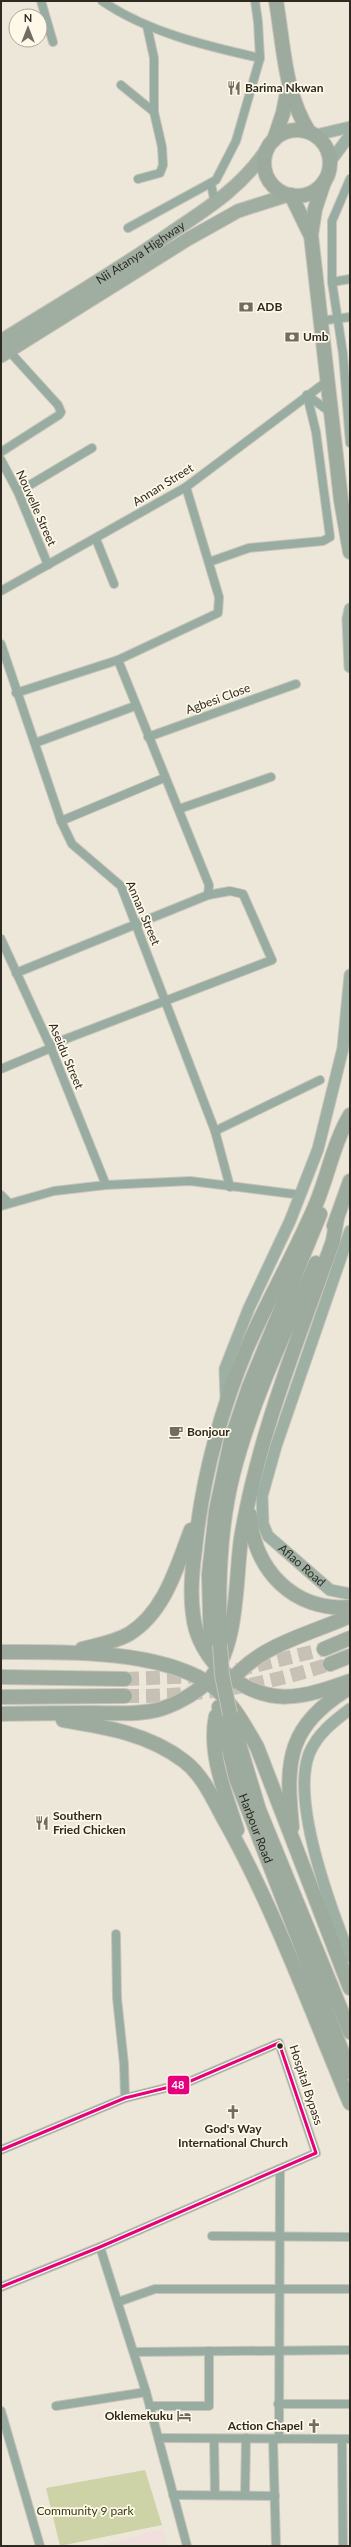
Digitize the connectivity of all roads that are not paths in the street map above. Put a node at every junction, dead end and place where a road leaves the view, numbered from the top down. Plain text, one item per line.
1 (41, 1) edge
2 (102, 1) edge
3 (255, 1) edge
4 (276, 1) edge
5 (147, 26) junction
6 (53, 42) dead end
7 (260, 58) junction
8 (121, 85) dead end
9 (289, 86) junction
10 (154, 112) junction
11 (350, 127) edge
12 (313, 134) junction
13 (350, 135) edge
14 (270, 144) junction
15 (330, 162) junction
16 (138, 179) dead end
17 (350, 179) edge
18 (324, 182) junction
19 (211, 184) junction
20 (290, 195) junction
21 (215, 203) junction
22 (128, 228) dead end
23 (312, 235) junction
24 (350, 279) edge
25 (332, 282) junction
26 (350, 317) edge
27 (336, 319) junction
28 (320, 321) junction
29 (4, 349) edge
30 (347, 354) edge
31 (326, 382) junction
32 (348, 390) edge
33 (307, 395) junction
34 (330, 412) junction
35 (350, 443) edge
36 (92, 448) dead end
37 (1, 452) edge
38 (1, 460) edge
39 (186, 487) junction
40 (18, 492) junction
41 (96, 538) junction
42 (350, 552) edge
43 (209, 562) junction
44 (48, 565) junction
45 (114, 584) dead end
46 (1, 591) edge
47 (350, 609) edge
48 (1, 644) edge
49 (118, 660) junction
50 (350, 667) edge
51 (296, 684) dead end
52 (16, 693) junction
53 (135, 706) junction
54 (148, 737) junction
55 (34, 743) junction
56 (271, 777) dead end
57 (164, 778) junction
58 (179, 809) junction
59 (61, 821) junction
60 (208, 895) junction
61 (137, 925) junction
62 (1, 939) edge
63 (10, 961) junction
64 (1, 964) edge
65 (16, 973) junction
66 (350, 975) edge
67 (164, 1001) junction
68 (50, 1047) junction
69 (1, 1069) edge
70 (320, 1080) dead end
71 (350, 1115) edge
72 (350, 1122) edge
73 (215, 1131) junction
74 (350, 1181) edge
75 (106, 1185) junction
76 (230, 1187) junction
77 (1, 1195) edge
78 (301, 1195) junction
79 (5, 1204) edge
80 (337, 1218) junction
81 (350, 1231) edge
82 (298, 1288) junction
83 (226, 1401) junction
84 (249, 1492) junction
85 (199, 1511) junction
86 (214, 1573) junction
87 (350, 1594) edge
88 (350, 1607) edge
89 (350, 1616) edge
90 (350, 1638) edge
91 (324, 1649) tunnel mouth
92 (1, 1652) edge
93 (71, 1652) junction
94 (350, 1656) edge
95 (330, 1664) tunnel mouth
96 (218, 1667) junction
97 (1, 1677) edge
98 (125, 1679) tunnel mouth
99 (232, 1679) junction
100 (350, 1681) edge
101 (206, 1682) junction
102 (350, 1687) edge
103 (221, 1695) junction
104 (125, 1696) tunnel mouth
105 (1, 1697) edge
106 (350, 1709) edge
107 (23, 1713) junction
108 (1, 1714) edge
109 (294, 1849) junction
110 (243, 1851) junction
111 (116, 1934) dead end
112 (350, 1957) edge
113 (350, 1988) edge
114 (350, 2032) edge
115 (350, 2072) edge
116 (126, 2098) junction
117 (350, 2103) edge
118 (1, 2150) edge
119 (280, 2169) junction
120 (212, 2236) dead end
121 (278, 2237) junction
122 (350, 2237) edge
123 (100, 2247) junction
124 (1, 2287) edge
125 (350, 2289) edge
126 (279, 2290) junction
127 (118, 2302) junction
128 (278, 2350) junction
129 (350, 2350) edge
130 (209, 2351) junction
131 (134, 2352) junction
132 (146, 2392) junction
133 (278, 2404) junction
134 (350, 2404) edge
135 (56, 2406) dead end
136 (150, 2406) junction
137 (1, 2411) edge
138 (158, 2438) junction
139 (214, 2438) junction
140 (246, 2438) junction
141 (276, 2439) junction
142 (346, 2439) edge
143 (173, 2495) junction
144 (215, 2495) junction
145 (246, 2495) junction
146 (275, 2496) junction
147 (346, 2496) edge
148 (40, 2546) edge
149 (187, 2546) edge
150 (276, 2546) edge
151 (343, 2546) edge

1 - 6 street
2 - 5 street
3 - 7 street
4 - 9 highway
5 - 7 street
5 - 10 street
7 - 19 street
8 - 10 street
9 - 12 highway
9 - 14 highway
10 - 16 street
11 - 12 street
12 - 14 highway
12 - 15 highway
13 - 15 street
14 - 20 highway
14 - 21 main road, Nii Atanya Highway
15 - 18 highway
17 - 25 street
18 - 20 highway
18 - 23 highway
19 - 21 street
19 - 22 street
20 - 23 highway
20 - 29 main road
21 - 29 main road, Nii Atanya Highway
23 - 28 highway
24 - 25 street
25 - 27 street
26 - 27 street
27 - 28 street
27 - 30 street
28 - 31 highway
29 - 37 street
30 - 32 street
31 - 33 street, Annan Street
31 - 34 highway
32 - 35 street
33 - 34 street
33 - 39 street, Annan Street
33 - 43 street
34 - 42 highway
36 - 40 street
38 - 40 street, Nouvelle Street
39 - 41 street, Annan Street
39 - 43 street
40 - 44 street, Nouvelle Street
41 - 44 street, Annan Street
41 - 45 street
43 - 49 street
44 - 46 street, Annan Street
47 - 50 street
48 - 52 street, Annan Street
49 - 52 street
49 - 53 street
51 - 54 street, Agbesi Close
52 - 55 street, Annan Street
53 - 54 street
53 - 55 street
54 - 57 street
55 - 59 street, Annan Street
56 - 58 street
57 - 58 street
57 - 59 street
58 - 60 street
59 - 61 street, Annan Street
60 - 61 street
60 - 67 street
61 - 65 street
61 - 67 street, Annan Street
62 - 63 street, Aseidu Street
63 - 64 street
63 - 65 street, Aseidu Street
65 - 68 street, Aseidu Street
66 - 78 street
67 - 68 street
67 - 73 street, Annan Street
68 - 69 street
68 - 75 street, Aseidu Street
70 - 73 street
71 - 83 highway
72 - 82 highway
73 - 76 street, Annan Street
74 - 80 highway
75 - 76 street
75 - 79 street
76 - 78 street
77 - 79 street
78 - 83 street
80 - 82 highway
80 - 84 highway
81 - 87 street, Aflao Road
82 - 86 highway
83 - 85 highway
84 - 88 highway
84 - 96 highway
85 - 93 highway
85 - 96 highway
86 - 114 highway, Harbour Road, bridge
86 - 115 highway, Harbour Road
89 - 99 highway
90 - 91 highway
92 - 93 highway
93 - 101 highway
94 - 95 highway
96 - 99 highway
96 - 101 highway
97 - 98 highway
99 - 100 highway
99 - 103 highway
101 - 103 highway
101 - 107 highway
102 - 109 highway
103 - 109 highway
103 - 110 highway
104 - 105 highway
106 - 112 street
107 - 108 highway
107 - 110 highway
109 - 113 highway
110 - 117 highway
111 - 116 street
116 - 118 street
116 - 119 street, Hospital Bypass
119 - 121 street
119 - 123 street
120 - 121 street
121 - 122 street
121 - 126 street
123 - 124 street
123 - 127 street
125 - 126 street
126 - 127 street
126 - 128 street
127 - 131 street
128 - 129 street
128 - 130 street
128 - 133 street
130 - 131 street
130 - 136 street
131 - 132 street
132 - 135 street
132 - 136 street
133 - 134 street
133 - 141 street
136 - 138 street
137 - 148 street
138 - 139 street
138 - 143 street
139 - 140 street
139 - 144 street
140 - 141 street
140 - 145 street
141 - 142 street
141 - 146 street
142 - 147 street
143 - 144 street
143 - 149 street
144 - 145 street
145 - 146 street
146 - 150 street
147 - 151 street

